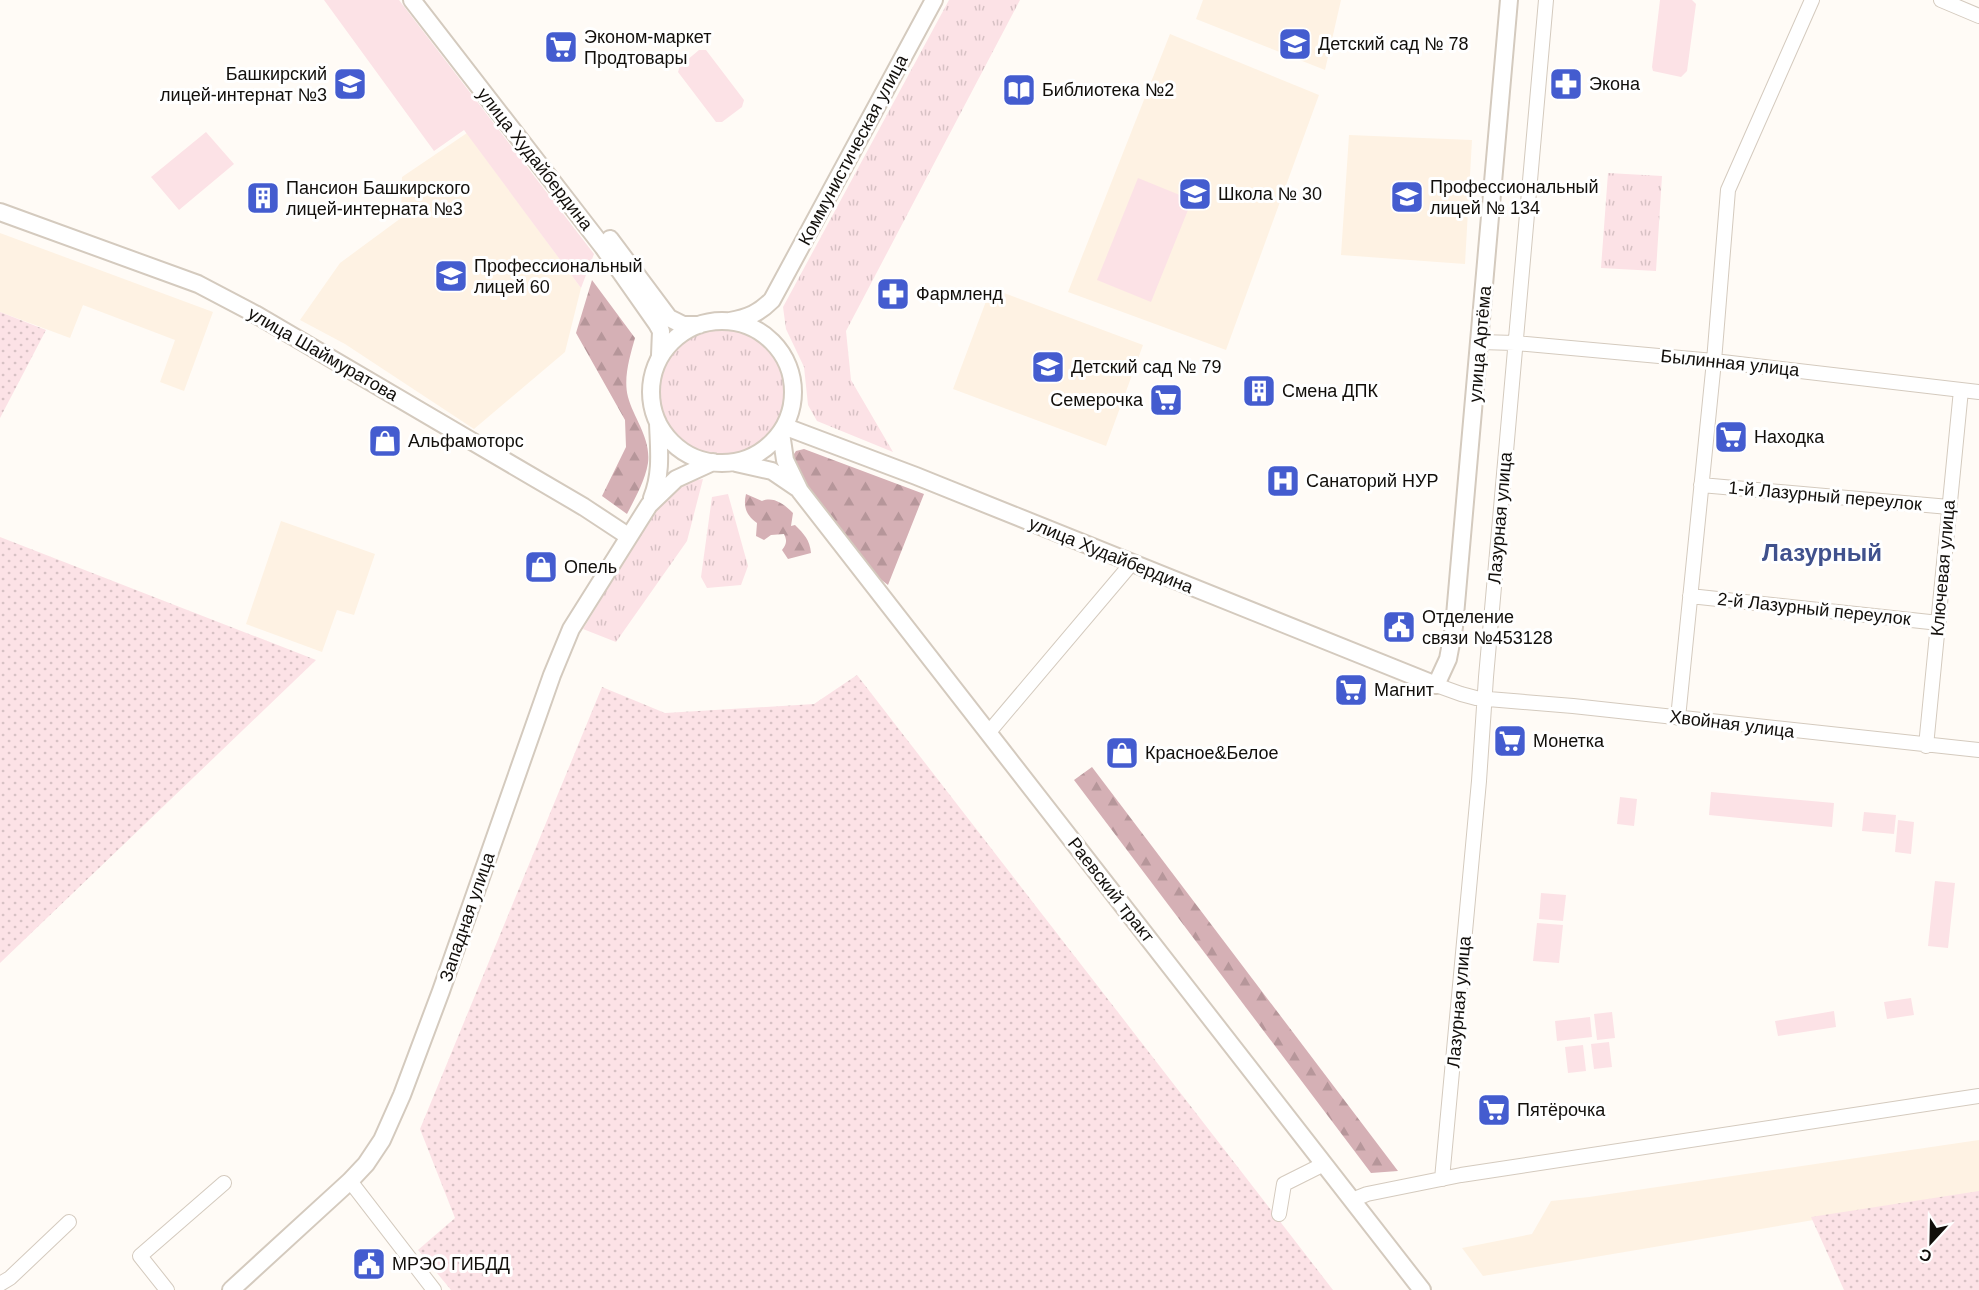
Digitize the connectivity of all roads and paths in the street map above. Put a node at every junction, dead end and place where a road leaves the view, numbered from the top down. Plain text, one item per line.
1 (412, 0) edge
2 (425, 0) edge
3 (934, 0) edge
4 (1509, 0) edge
5 (1546, 0) edge
6 (1812, 0) edge
7 (1941, 0) edge
8 (1979, 16) edge
9 (0, 212) edge
10 (772, 300) junction
11 (728, 322) junction
12 (700, 326) junction
13 (1480, 342) junction
14 (1515, 343) junction
15 (774, 345) junction
16 (660, 355) junction
17 (1714, 361) junction
18 (1961, 390) junction
19 (1979, 392) edge
20 (658, 422) junction
21 (783, 430) junction
22 (713, 462) junction
23 (731, 462) junction
24 (1701, 485) junction
25 (800, 490) junction
26 (649, 505) junction
27 (1949, 507) junction
28 (628, 536) junction
29 (1132, 563) junction
30 (1690, 596) junction
31 (1939, 623) junction
32 (1436, 685) junction
33 (1485, 698) junction
34 (1678, 718) junction
35 (989, 732) junction
36 (1926, 746) junction
37 (1979, 750) edge
38 (1979, 1096) edge
39 (1324, 1164) junction
40 (1442, 1179) junction
41 (350, 1181) junction
42 (224, 1183) dead end
43 (1352, 1200) junction
44 (1279, 1214) dead end
45 (69, 1222) dead end
46 (0, 1284) edge
47 (167, 1290) edge
48 (231, 1290) edge
49 (434, 1290) edge
50 (1422, 1290) edge

1 - 16 main road, улица Худайбердина
2 - 12 main road, улица Худайбердина
3 - 10 main road, Коммунистическая улица
4 - 13 main road, улица Артёма
5 - 14 street, Лазурная улица
6 - 17 street
7 - 8 street
9 - 28 main road, улица Шаймуратова
10 - 11 main road, Коммунистическая улица
10 - 15 main road, Коммунистическая улица
11 - 12 main road
11 - 15 main road
12 - 16 main road
13 - 14 street, Былинная улица
13 - 32 main road, улица Артёма
14 - 17 street, Былинная улица
14 - 33 street, Лазурная улица
15 - 21 main road
16 - 20 main road
17 - 18 street, Былинная улица
17 - 24 street
18 - 19 street, Былинная улица
18 - 27 street, Ключевая улица
20 - 22 main road
20 - 26 main road, Западная улица
21 - 23 main road
21 - 25 main road, Раевский тракт
21 - 29 main road, улица Худайбердина
22 - 23 main road
22 - 26 main road, Западная улица
23 - 25 main road, Раевский тракт
24 - 27 street, 1-й Лазурный переулок
24 - 30 street
25 - 35 main road, Раевский тракт
26 - 28 main road, Западная улица
27 - 31 street, Ключевая улица
28 - 41 main road, Западная улица
29 - 32 main road, улица Худайбердина
29 - 35 street
30 - 31 street, 2-й Лазурный переулок
30 - 34 street
31 - 36 street, Ключевая улица
32 - 33 street, Хвойная улица
33 - 34 street, Хвойная улица
33 - 40 street, Лазурная улица
34 - 36 street, Хвойная улица
35 - 39 main road, Раевский тракт
36 - 37 street, Хвойная улица
38 - 40 street
39 - 43 main road, Раевский тракт
39 - 44 street
40 - 43 street
41 - 48 main road, Западная улица
41 - 49 street
42 - 47 street
43 - 50 main road, Раевский тракт
45 - 46 street

